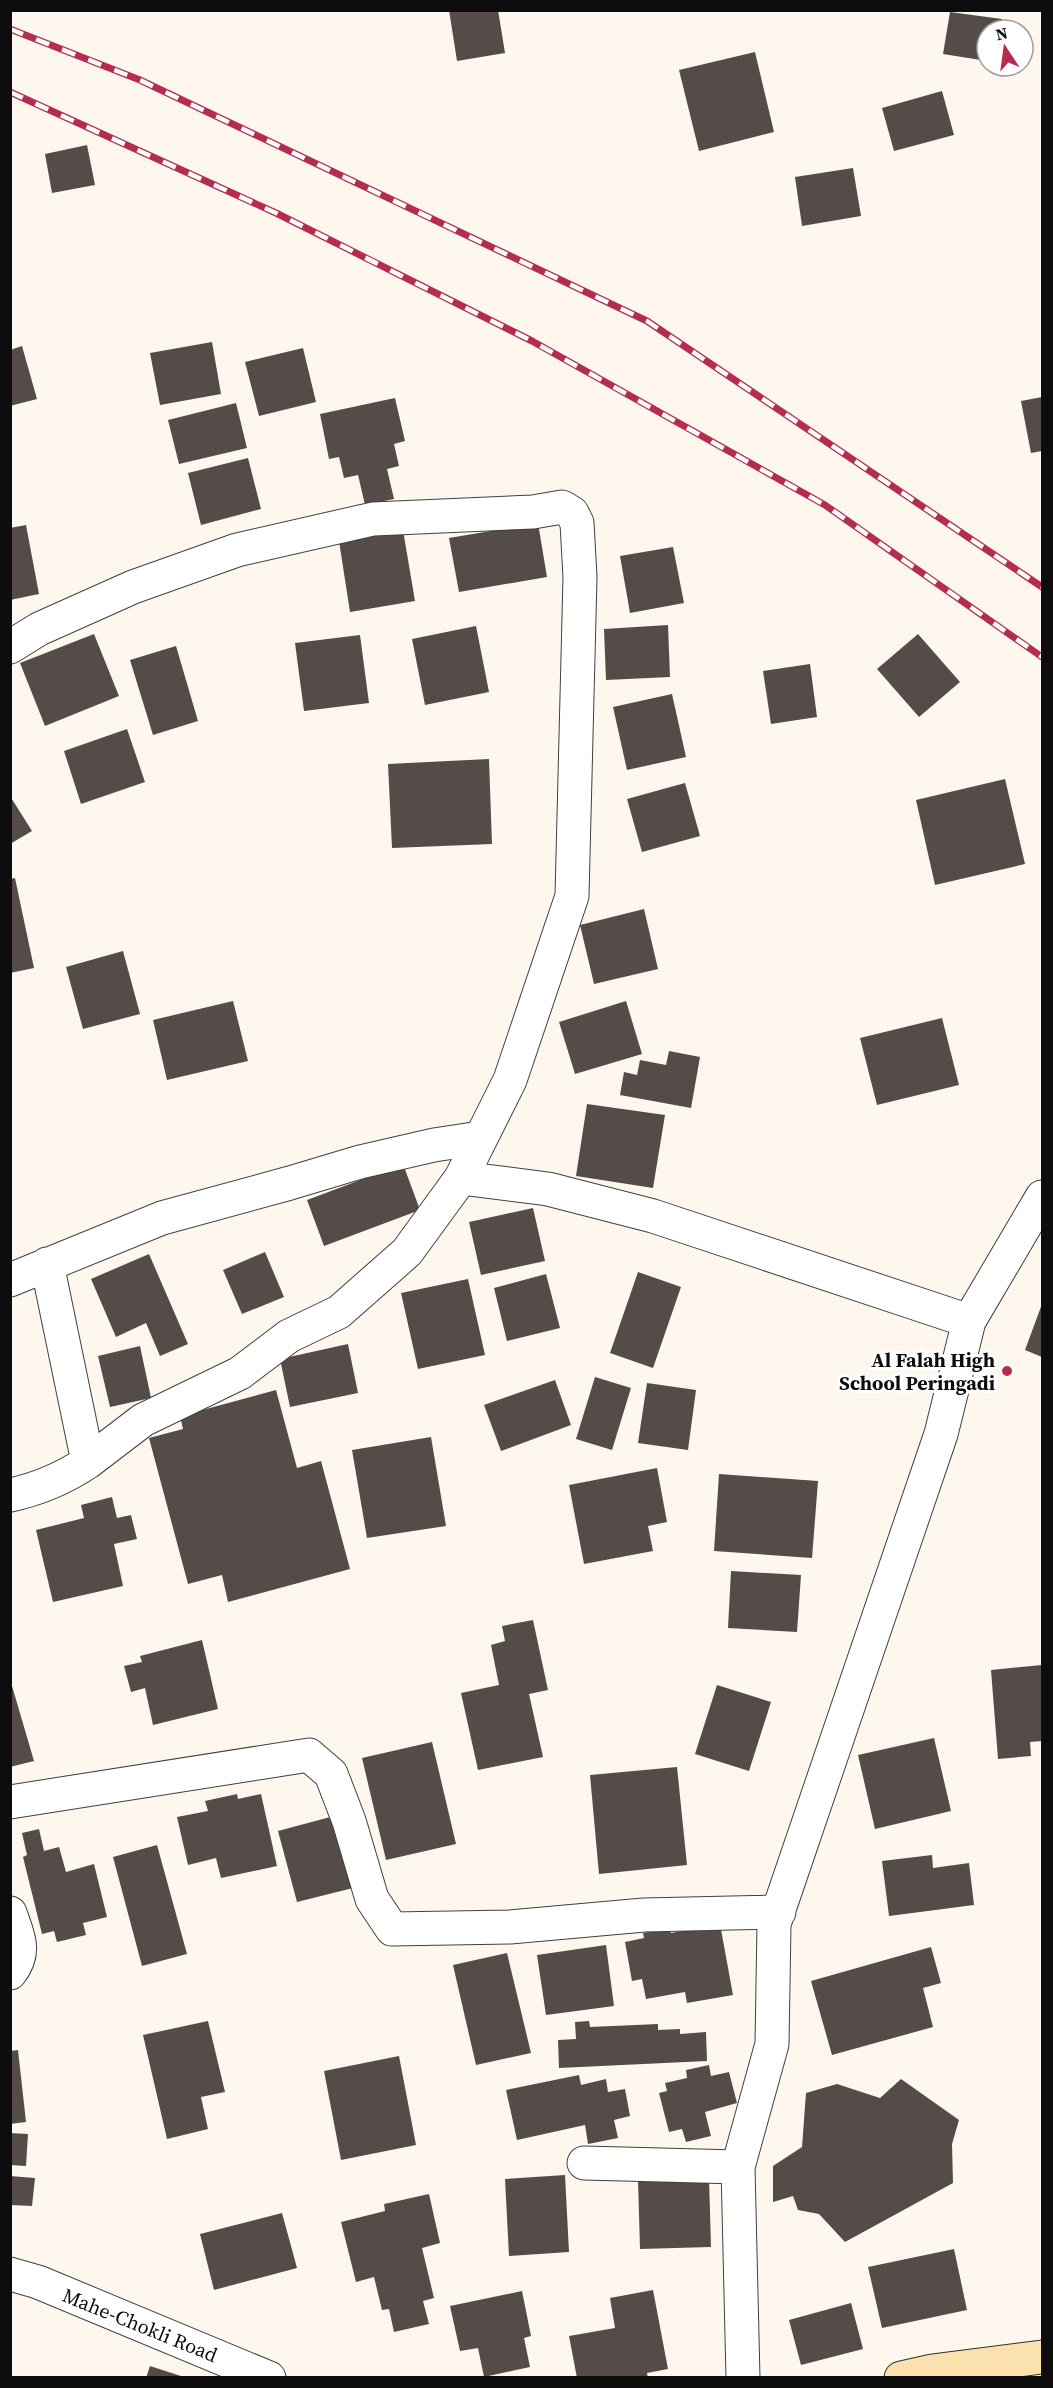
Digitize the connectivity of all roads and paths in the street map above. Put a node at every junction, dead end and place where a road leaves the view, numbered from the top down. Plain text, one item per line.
1 (10, 648) edge
2 (480, 1138) junction
3 (461, 1178) junction
4 (1042, 1197) edge
5 (47, 1264) junction
6 (10, 1280) edge
7 (969, 1321) junction
8 (88, 1462) junction
9 (10, 1495) edge
10 (10, 1802) edge
11 (779, 1912) junction
12 (10, 1913) edge
13 (10, 1973) edge
14 (584, 2163) dead end
15 (738, 2167) junction
16 (10, 2274) edge
17 (1042, 2358) edge
18 (269, 2378) edge
19 (744, 2378) edge
20 (901, 2378) edge

1 - 2 street
2 - 3 street
2 - 5 street
3 - 7 street
3 - 8 street
4 - 7 street
5 - 6 street
5 - 8 street
7 - 11 street
8 - 9 street
10 - 11 street
11 - 15 street
12 - 13 street
14 - 15 street
15 - 19 street
16 - 18 street, Mahe-Chokli Road
17 - 20 main road

